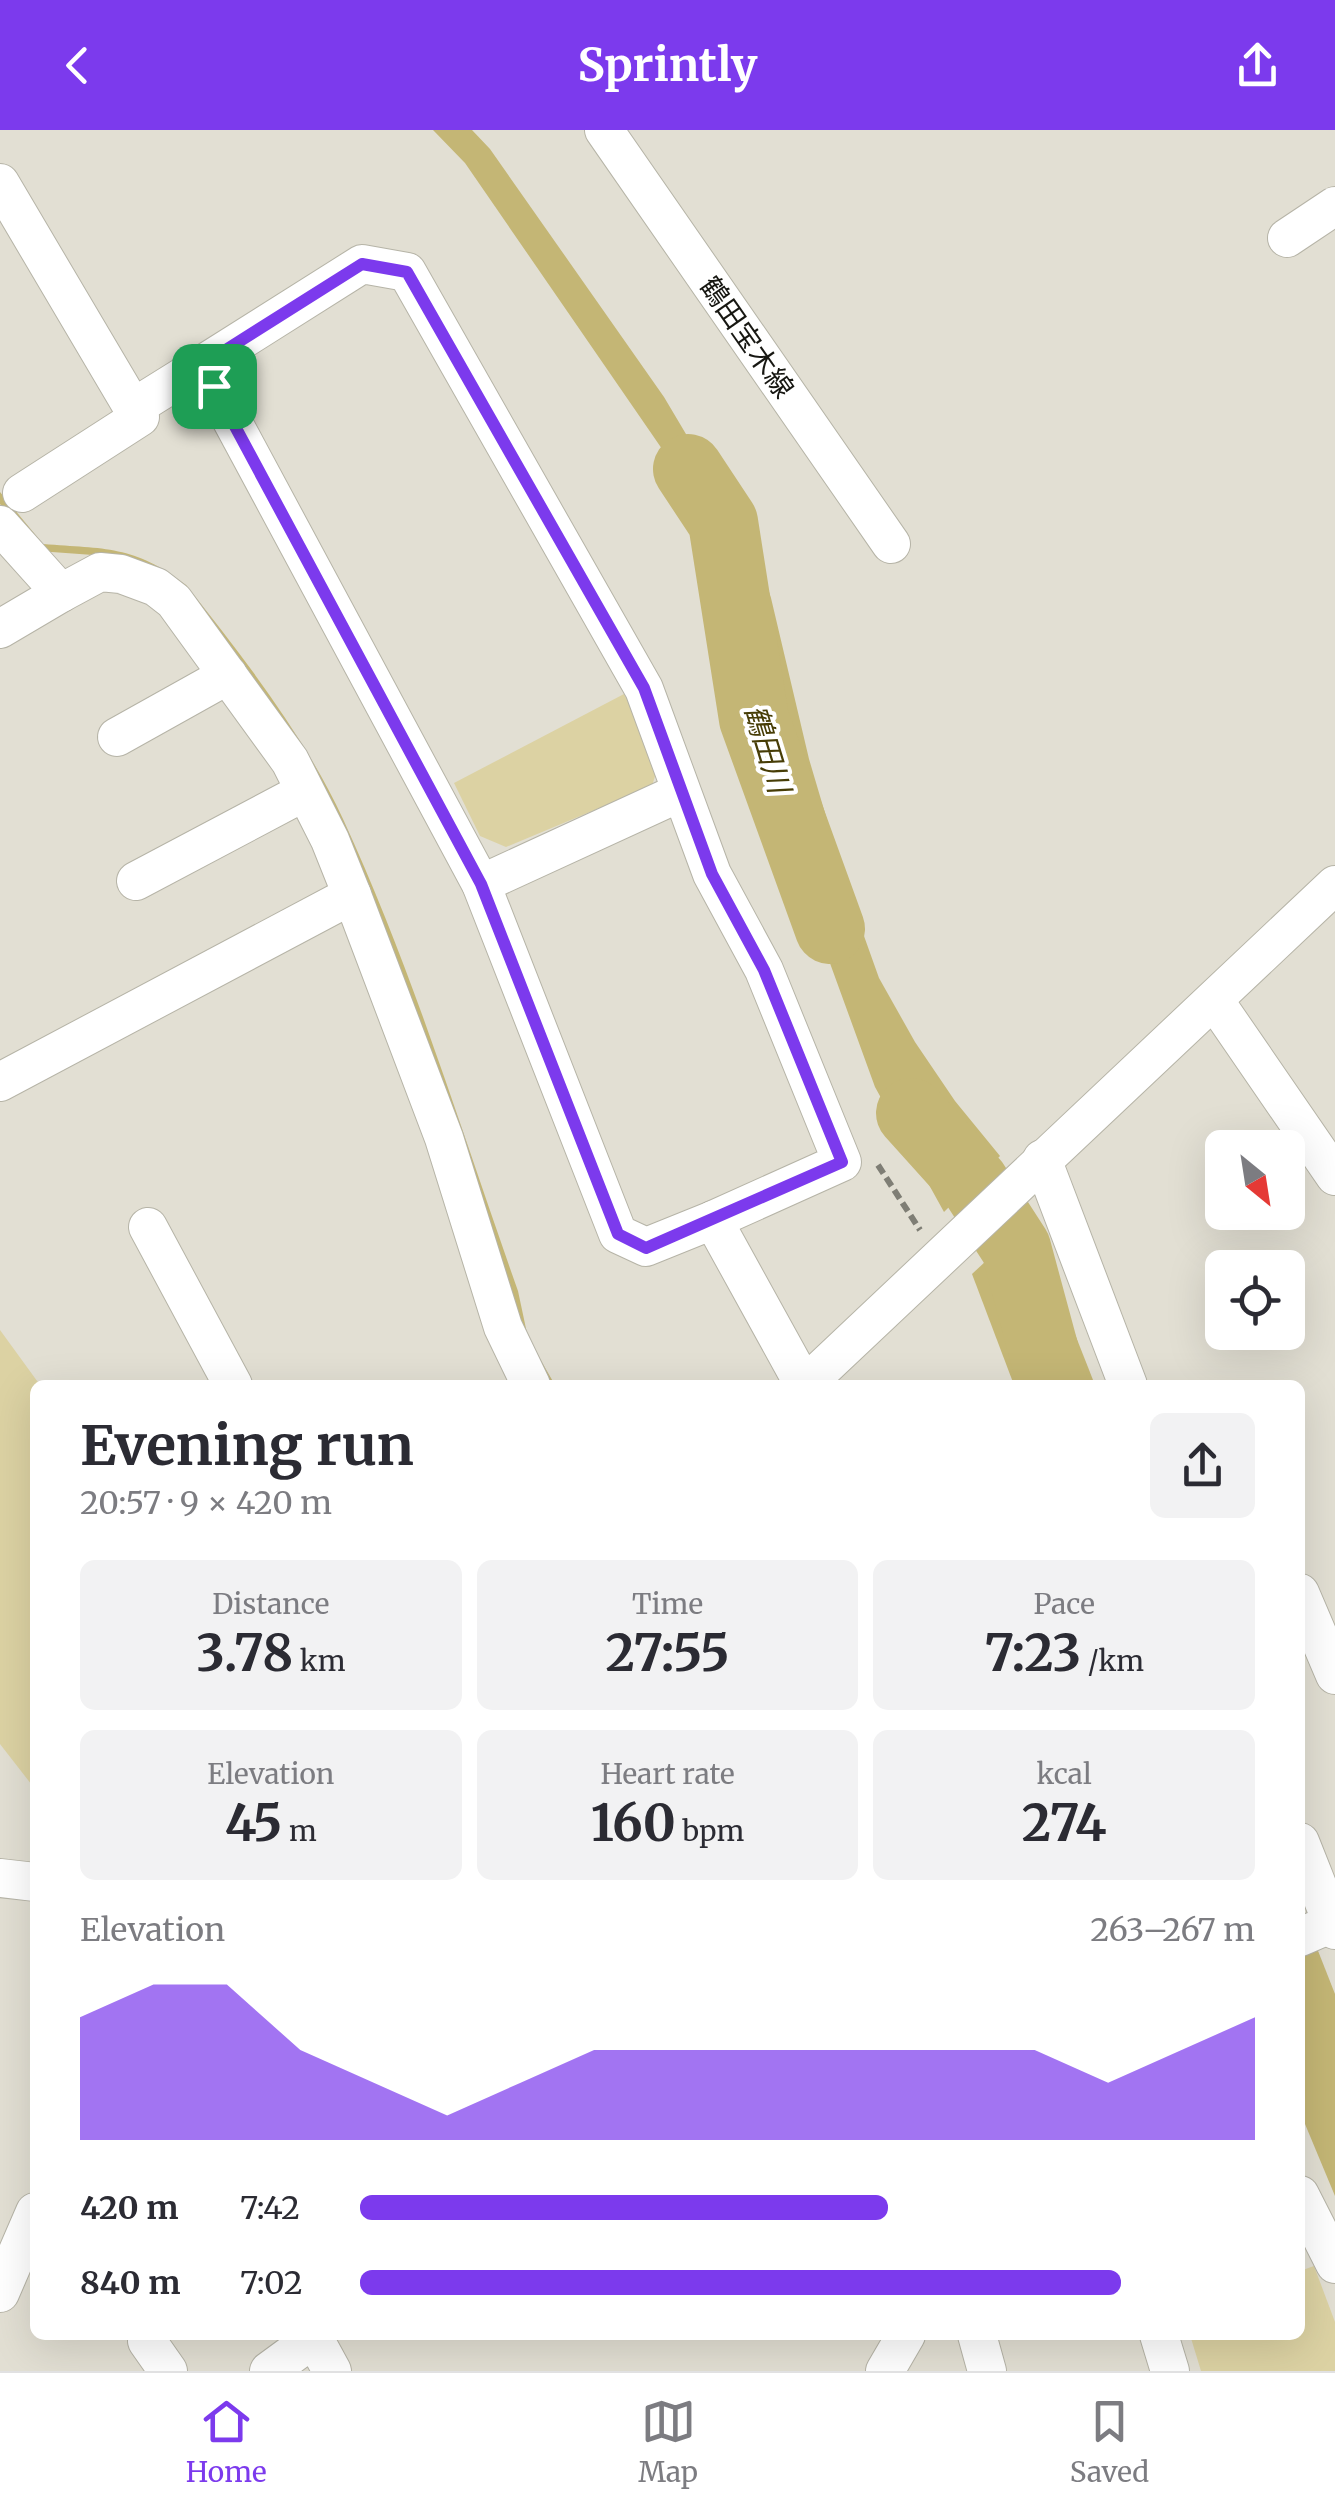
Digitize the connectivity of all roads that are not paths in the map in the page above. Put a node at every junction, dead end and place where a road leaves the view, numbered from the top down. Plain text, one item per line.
1 (604, 130) edge
2 (0, 183) edge
3 (1332, 219) edge
4 (1287, 238) dead end
5 (202, 365) junction
6 (133, 408) junction
7 (22, 493) dead end
8 (0, 526) edge
9 (890, 544) dead end
10 (61, 594) junction
11 (0, 629) edge
12 (228, 675) junction
13 (116, 737) dead end
14 (304, 792) junction
15 (681, 792) junction
16 (136, 880) dead end
17 (481, 884) junction
18 (1335, 885) edge
19 (352, 895) junction
20 (1214, 1000) junction
21 (0, 1082) edge
22 (1042, 1159) junction
23 (1335, 1176) edge
24 (712, 1220) junction
25 (148, 1227) dead end
26 (230, 1380) edge
27 (529, 1380) edge
28 (801, 1380) edge
29 (809, 1380) edge
30 (1126, 1380) edge
31 (1305, 1606) edge
32 (1335, 1675) edge
33 (1305, 1859) edge
34 (0, 1878) edge
35 (30, 1881) edge
36 (1326, 1928) edge
37 (1305, 2205) edge
38 (30, 2224) edge
39 (1335, 2264) edge
40 (0, 2293) edge
41 (311, 2340) edge
42 (318, 2340) edge
43 (903, 2340) edge
44 (979, 2340) edge
45 (1160, 2340) edge
46 (270, 2371) edge
47 (332, 2371) edge
48 (886, 2371) edge
49 (987, 2371) edge
50 (1170, 2371) edge

1 - 9 street, 鶴田宝木線
2 - 6 street
3 - 4 street
5 - 6 street
5 - 15 street
5 - 17 street
6 - 7 street
8 - 10 street
10 - 11 street
10 - 12 street
12 - 13 street
12 - 14 street
14 - 16 street
14 - 19 street
15 - 17 street
15 - 24 street
17 - 24 street
18 - 20 street
19 - 21 street
19 - 27 street
20 - 22 street
20 - 23 street
22 - 29 street
22 - 30 street
24 - 28 street
25 - 26 street
31 - 32 street
33 - 36 street
34 - 35 street
37 - 39 street
38 - 40 street
41 - 46 street
42 - 47 street
43 - 48 street
44 - 49 street
45 - 50 street

